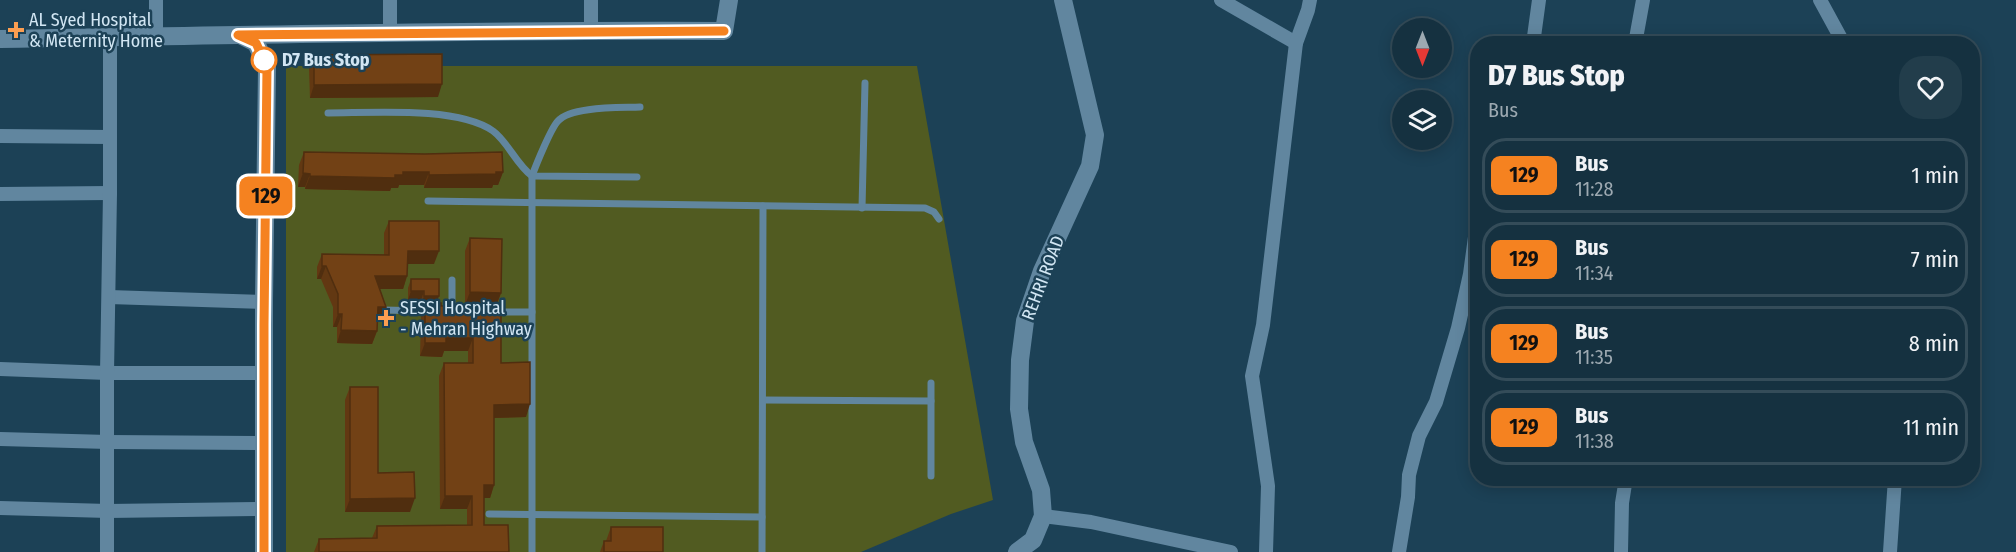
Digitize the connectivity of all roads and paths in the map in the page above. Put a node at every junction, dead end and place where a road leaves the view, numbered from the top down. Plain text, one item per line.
1 (156, 0) edge
2 (390, 0) edge
3 (591, 0) edge
4 (729, 0) edge
5 (1063, 0) edge
6 (1221, 0) edge
7 (1310, 0) edge
8 (1539, 0) edge
9 (1643, 0) edge
10 (1820, 0) edge
11 (591, 31) junction
12 (390, 33) junction
13 (238, 35) junction
14 (156, 36) junction
15 (1534, 36) edge
16 (1636, 36) edge
17 (1840, 36) edge
18 (110, 37) junction
19 (0, 39) edge
20 (1296, 44) junction
21 (865, 83) dead end
22 (640, 107) dead end
23 (328, 113) dead end
24 (0, 136) edge
25 (110, 137) junction
26 (532, 176) junction
27 (637, 177) dead end
28 (110, 193) junction
29 (0, 194) edge
30 (428, 201) dead end
31 (532, 203) junction
32 (763, 206) junction
33 (862, 208) junction
34 (939, 219) dead end
35 (1470, 274) edge
36 (452, 280) dead end
37 (109, 297) junction
38 (264, 302) junction
39 (383, 310) edge
40 (452, 311) junction
41 (464, 312) edge
42 (487, 312) edge
43 (532, 312) junction
44 (0, 369) edge
45 (107, 373) junction
46 (264, 373) junction
47 (931, 383) dead end
48 (763, 400) junction
49 (931, 401) junction
50 (0, 439) edge
51 (108, 442) junction
52 (264, 443) junction
53 (931, 476) dead end
54 (1625, 486) edge
55 (1894, 486) edge
56 (0, 508) edge
57 (264, 509) junction
58 (108, 511) junction
59 (489, 514) dead end
60 (532, 514) junction
61 (762, 516) junction
62 (1043, 516) junction
63 (107, 552) edge
64 (264, 552) edge
65 (532, 552) edge
66 (762, 552) edge
67 (1017, 552) edge
68 (1231, 552) edge
69 (1266, 552) edge
70 (1399, 552) edge
71 (1621, 552) edge
72 (1890, 552) edge

1 - 14 street
2 - 12 street
3 - 11 street
4 - 11 street
5 - 62 street, REHRI ROAD
6 - 20 street
7 - 20 street
8 - 15 street
9 - 16 street
10 - 17 street
11 - 12 street
12 - 13 street
13 - 14 street
13 - 38 street
14 - 18 street
18 - 19 street
18 - 25 street
20 - 69 street
21 - 33 lane
22 - 26 lane
23 - 26 lane
24 - 25 street
25 - 28 street
26 - 27 lane
26 - 31 lane
28 - 29 street
28 - 37 street
30 - 31 lane
31 - 32 lane
31 - 43 lane
32 - 33 lane
32 - 48 lane
33 - 34 lane
35 - 70 street
36 - 40 lane
37 - 38 street
37 - 45 street
38 - 46 street
39 - 40 lane
40 - 41 lane
42 - 43 lane
43 - 60 lane
44 - 45 street
45 - 46 street
45 - 51 street
46 - 52 street
47 - 49 lane
48 - 49 lane
48 - 61 lane
49 - 53 lane
50 - 51 street
51 - 52 street
51 - 58 street
52 - 57 street
54 - 71 street
55 - 72 street
56 - 58 street
57 - 58 street
57 - 64 street
58 - 63 street
59 - 60 lane
60 - 61 lane
60 - 65 lane
61 - 66 lane
62 - 67 street
62 - 68 street

